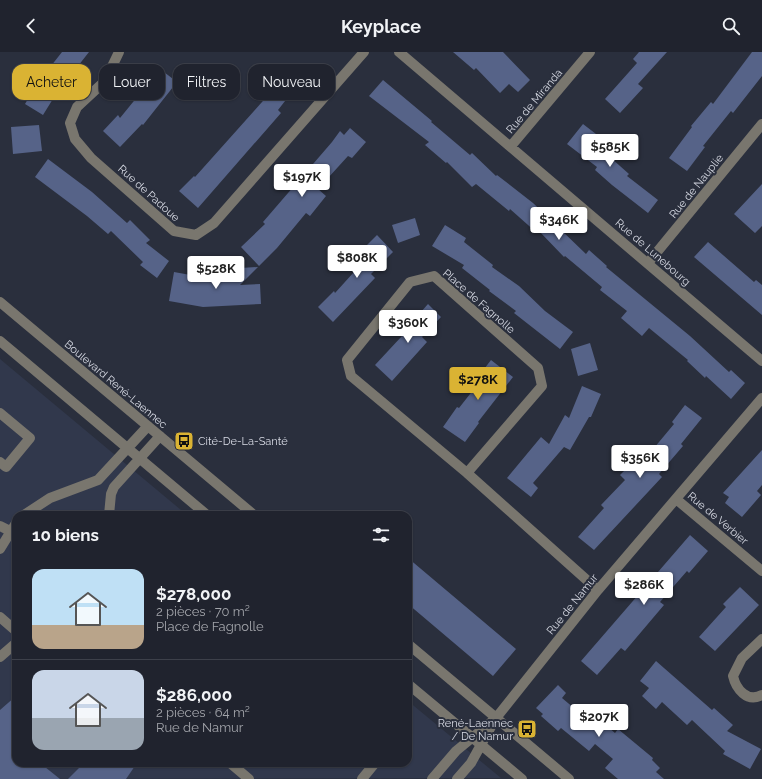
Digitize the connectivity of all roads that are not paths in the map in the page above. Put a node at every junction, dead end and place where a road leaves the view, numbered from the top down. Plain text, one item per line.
1 (119, 52) edge
2 (364, 52) edge
3 (399, 52) edge
4 (590, 52) edge
5 (762, 124) edge
6 (511, 146) junction
7 (648, 263) junction
8 (0, 302) edge
9 (0, 341) edge
10 (762, 361) edge
11 (762, 398) edge
12 (0, 413) edge
13 (148, 426) junction
14 (160, 436) junction
15 (127, 448) junction
16 (140, 458) junction
17 (0, 462) edge
18 (467, 473) junction
19 (676, 499) junction
20 (30, 511) edge
21 (110, 511) edge
22 (202, 511) edge
23 (249, 511) edge
24 (0, 526) edge
25 (12, 529) edge
26 (12, 532) edge
27 (0, 549) edge
28 (762, 571) edge
29 (598, 590) junction
30 (0, 617) edge
31 (12, 628) edge
32 (762, 639) edge
33 (412, 647) edge
34 (12, 649) edge
35 (0, 657) edge
36 (412, 687) edge
37 (762, 695) edge
38 (496, 718) junction
39 (472, 738) junction
40 (481, 745) junction
41 (235, 767) edge
42 (372, 767) edge
43 (249, 779) edge
44 (362, 779) edge
45 (432, 779) edge
46 (457, 779) edge
47 (522, 779) edge
48 (569, 779) edge

1 - 2 street, Rue de Padoue
3 - 6 street, Rue de Lunebourg
4 - 6 street, Rue de Miranda
5 - 7 street, Rue de Nauplie
6 - 7 street, Rue de Lunebourg
7 - 10 street, Rue de Lunebourg
8 - 13 street, Boulevard René-Laennec
9 - 15 street
11 - 19 street, Rue de Namur
12 - 17 street
13 - 14 street, Boulevard René-Laennec
13 - 15 street
14 - 16 street
14 - 23 street, Boulevard René-Laennec
15 - 16 street
15 - 20 street
16 - 21 street
16 - 22 street
18 - 18 street, Place de Fagnolle
18 - 29 street, Place de Fagnolle
19 - 28 street, Rue de Verbier
19 - 29 street, Rue de Namur
24 - 25 street
26 - 27 street
29 - 38 street, Rue de Namur
30 - 31 street
32 - 37 street
33 - 38 street
34 - 35 street
36 - 39 street
38 - 39 street, Rue de Namur
38 - 40 street, Rue de Namur
38 - 48 street
39 - 40 street
39 - 45 street, Rue de Namur
40 - 46 street, Rue de Namur
40 - 47 street
41 - 43 street
42 - 44 street

